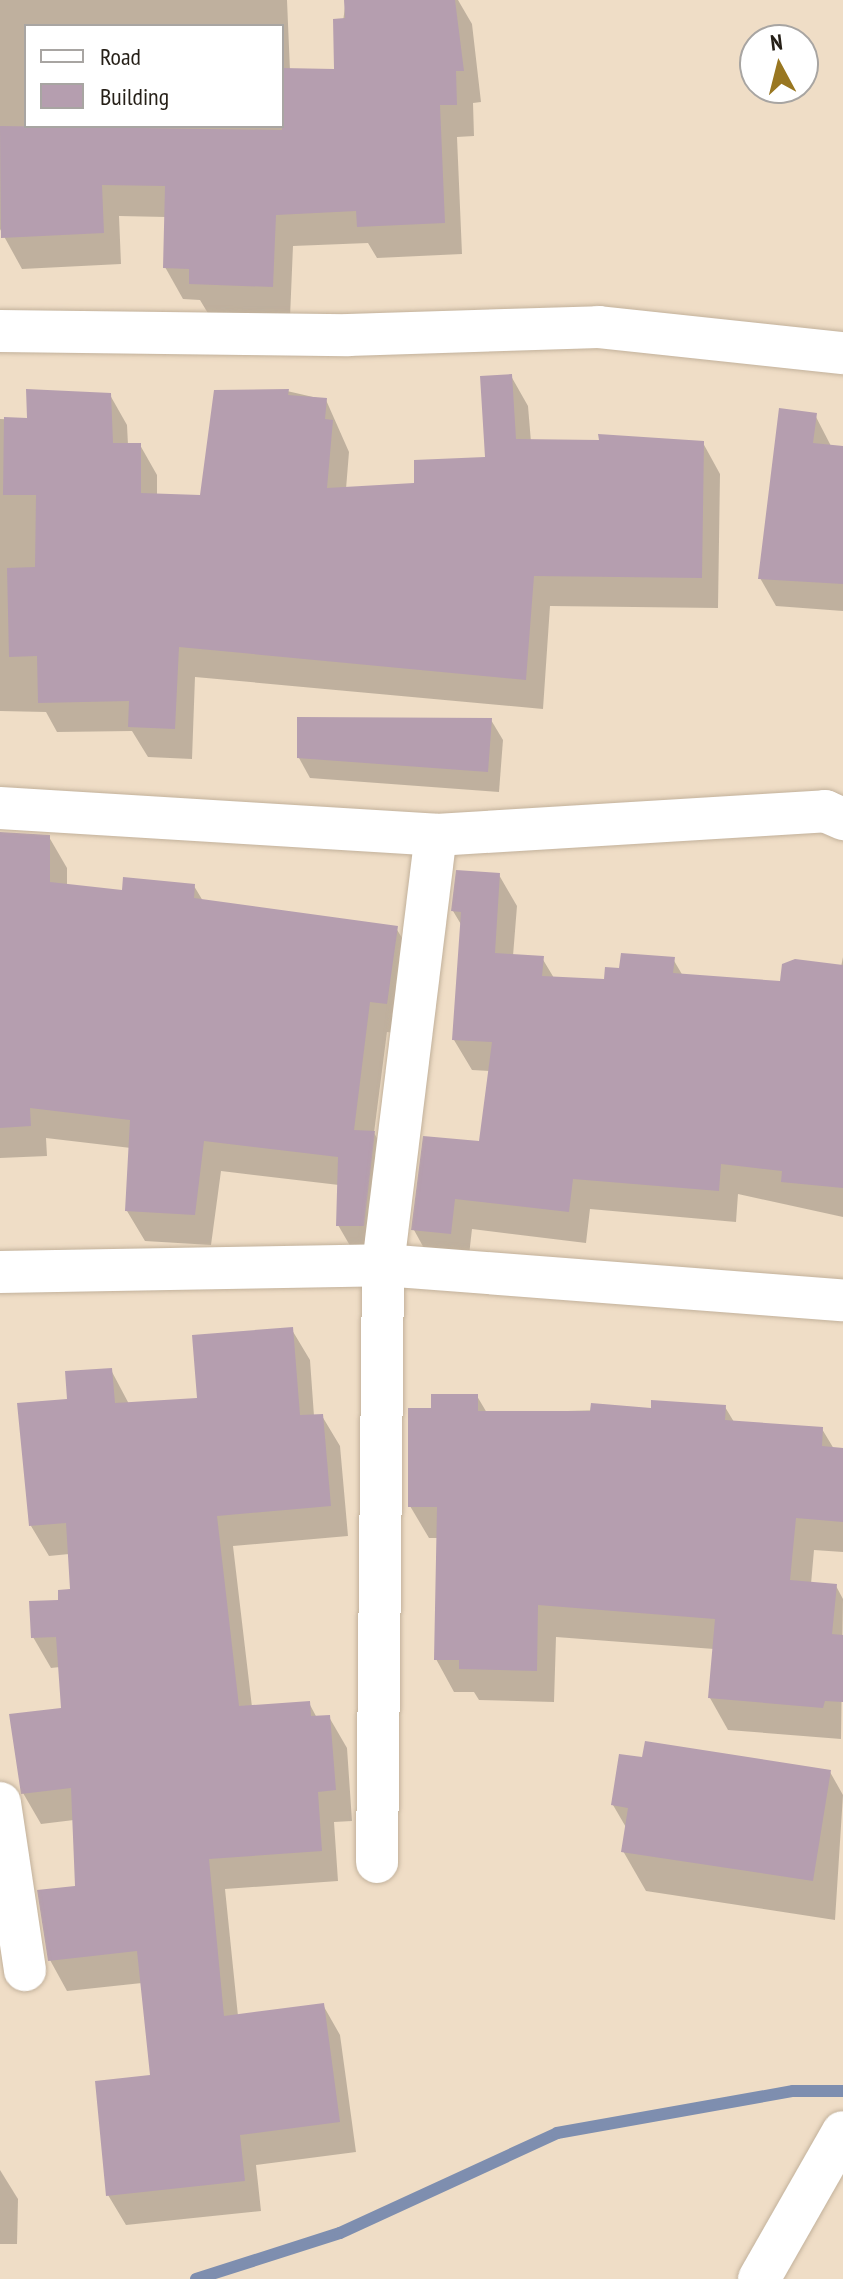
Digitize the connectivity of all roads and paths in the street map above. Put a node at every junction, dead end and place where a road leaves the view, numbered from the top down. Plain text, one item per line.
1 (0, 331) edge
2 (843, 353) edge
3 (0, 808) edge
4 (837, 810) edge
5 (436, 835) junction
6 (383, 1265) junction
7 (0, 1272) edge
8 (843, 1300) edge
9 (0, 1803) edge
10 (377, 1862) dead end
11 (25, 1970) dead end
12 (843, 2132) edge
13 (759, 2279) edge

1 - 2 street
3 - 5 street
4 - 5 street
5 - 6 street
6 - 7 street
6 - 8 street
6 - 10 street
9 - 11 street
12 - 13 street

